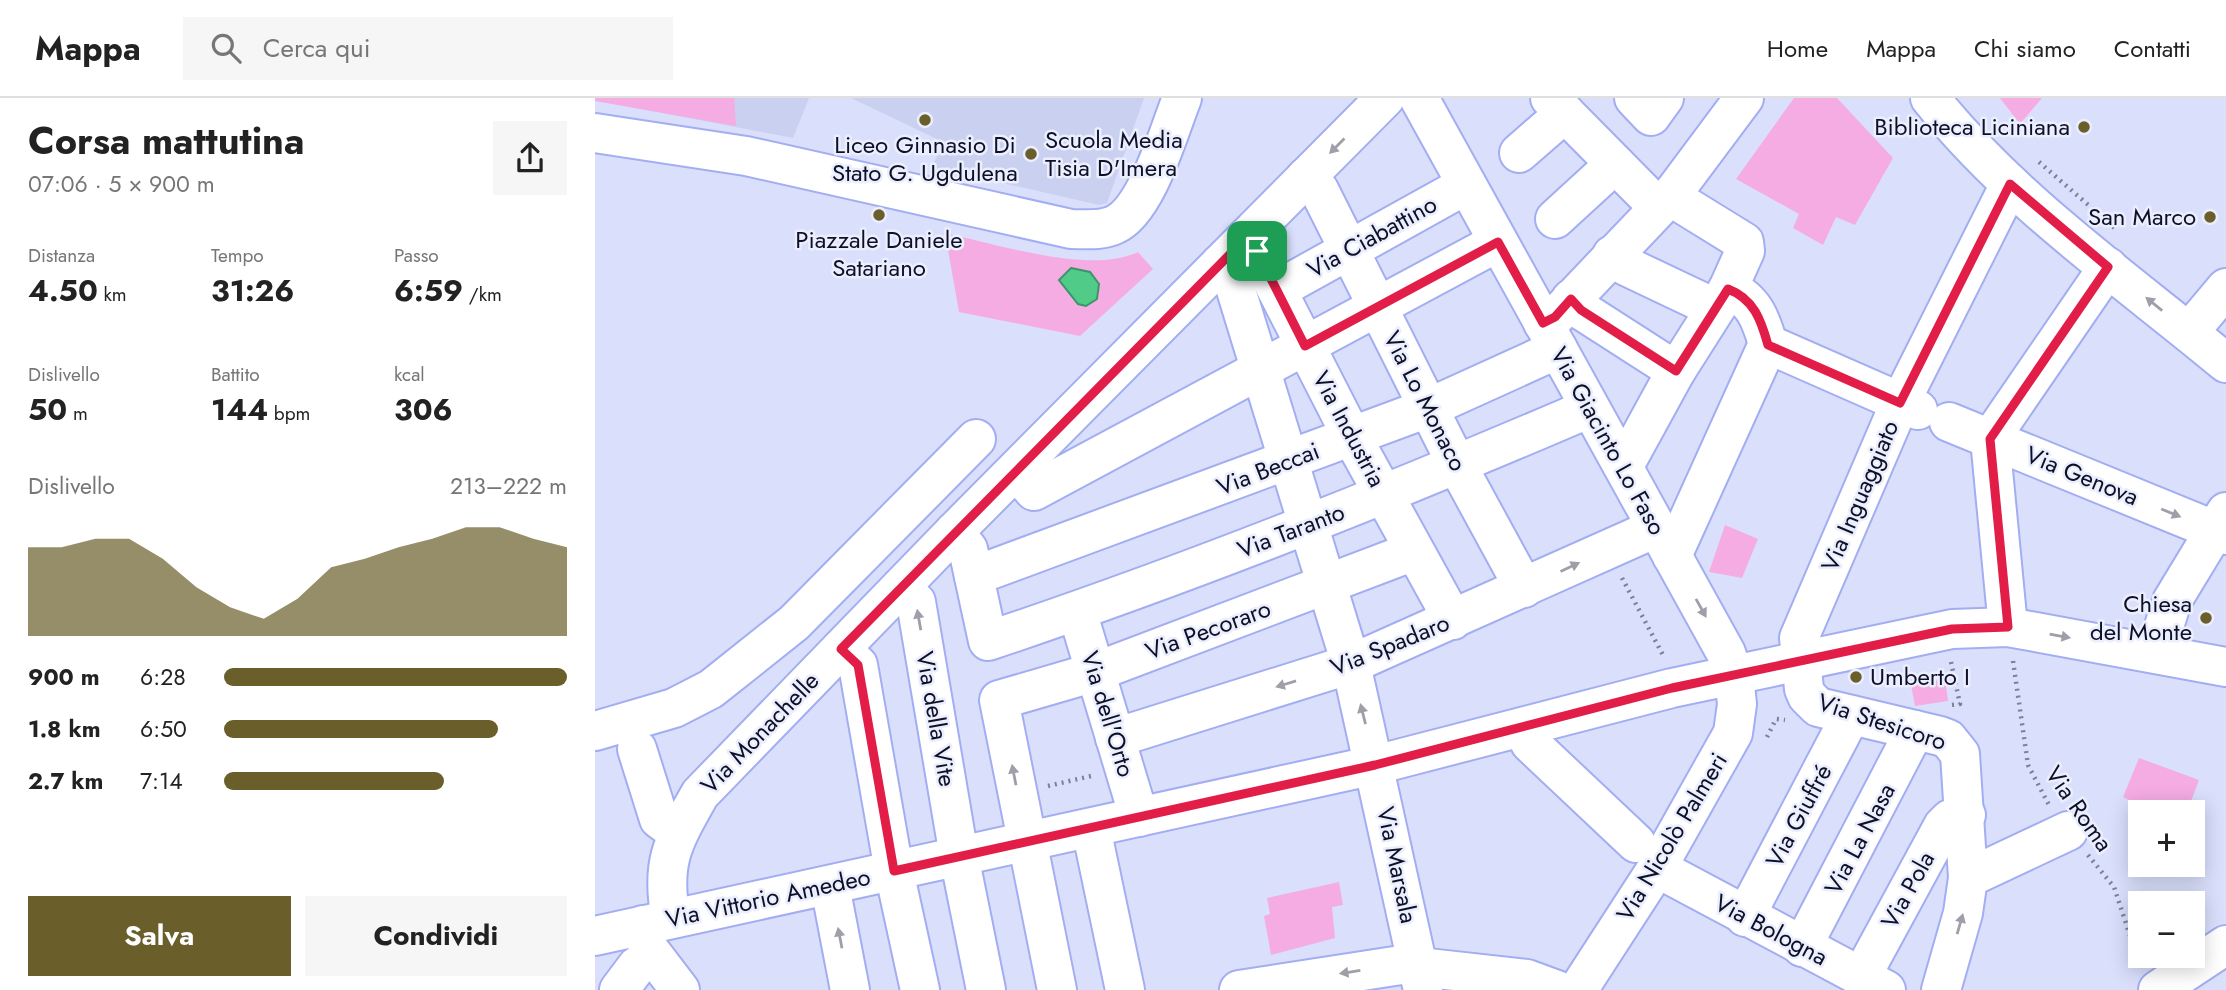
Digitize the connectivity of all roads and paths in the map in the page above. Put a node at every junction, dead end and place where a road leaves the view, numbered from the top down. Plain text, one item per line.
1 (1182, 98) edge
2 (1385, 98) edge
3 (1419, 98) edge
4 (1744, 98) edge
5 (1930, 98) edge
6 (1557, 106) edge
7 (595, 133) edge
8 (1519, 153) dead end
9 (1615, 164) junction
10 (2019, 169) junction
11 (1306, 177) junction
12 (1467, 185) junction
13 (1659, 193) junction
14 (1555, 219) dead end
15 (1498, 242) junction
16 (1233, 251) junction
17 (1349, 251) junction
18 (2116, 251) junction
19 (1612, 255) junction
20 (2226, 288) edge
21 (1277, 290) junction
22 (1717, 297) junction
23 (1377, 307) junction
24 (1557, 324) junction
25 (2189, 332) junction
26 (1768, 345) junction
27 (1305, 346) junction
28 (2226, 363) edge
29 (1261, 369) junction
30 (1676, 371) junction
31 (1428, 408) junction
32 (1590, 408) junction
33 (1922, 412) junction
34 (1352, 437) junction
35 (976, 439) dead end
36 (1990, 439) junction
37 (1288, 462) junction
38 (1457, 465) junction
39 (1624, 466) junction
40 (1026, 481) junction
41 (1384, 496) junction
42 (1308, 525) junction
43 (2222, 526) edge
44 (954, 532) junction
45 (1664, 542) junction
46 (1055, 549) junction
47 (1607, 550) junction
48 (1414, 551) junction
49 (974, 576) junction
50 (1327, 586) junction
51 (901, 587) junction
52 (1524, 588) junction
53 (1077, 611) junction
54 (1453, 620) junction
55 (2010, 641) junction
56 (841, 649) junction
57 (2156, 652) junction
58 (1950, 657) dead end
59 (1800, 661) junction
60 (1351, 664) junction
61 (2226, 667) edge
62 (1094, 671) junction
63 (1734, 676) junction
64 (1672, 688) junction
65 (1947, 706) dead end
66 (1851, 715) junction
67 (1523, 727) junction
68 (1915, 730) junction
69 (595, 731) edge
70 (1115, 738) junction
71 (636, 749) dead end
72 (1375, 765) junction
73 (1091, 776) dead end
74 (1046, 786) dead end
75 (1966, 815) junction
76 (1139, 817) junction
77 (1091, 828) junction
78 (2068, 831) junction
79 (678, 833) junction
80 (1027, 842) junction
81 (1646, 855) junction
82 (959, 856) junction
83 (894, 871) junction
84 (1968, 878) junction
85 (830, 886) junction
86 (1745, 917) junction
87 (656, 934) junction
88 (595, 936) edge
89 (2226, 945) edge
90 (1802, 947) junction
91 (1420, 977) edge
92 (1873, 984) edge
93 (2151, 984) edge
94 (1533, 986) edge
95 (1261, 988) edge
96 (619, 990) edge
97 (680, 990) edge
98 (850, 990) edge
99 (920, 990) edge
100 (986, 990) edge
101 (1056, 990) edge
102 (1125, 990) edge
103 (1578, 990) edge
104 (1941, 990) edge

1 - 7 street
2 -> 11 street, Via Monachelle
3 - 12 street, Via Giacinto Lo Faso
4 - 13 street
5 - 10 street
6 - 8 street
6 - 9 street
9 - 13 street
9 - 14 street
10 - 18 street
10 - 18 path
10 - 33 street, Via Inguaggiato
11 - 16 street, Via Monachelle
11 - 17 street, Via Lo Monaco
12 - 15 street, Via Giacinto Lo Faso
12 - 17 street, Via Ciabattino
13 - 19 street
13 - 22 street
15 - 23 street
15 - 24 street, Via Giacinto Lo Faso
16 - 21 street, Via Industria
16 - 29 street, Via Marsala
16 - 40 street, Via Monachelle
17 - 21 street, Via Ciabattino
17 - 23 street, Via Lo Monaco
25 -> 18 street
18 - 36 street
19 - 22 street
19 - 24 street
20 - 25 street
21 - 27 street, Via Industria
22 - 26 street
22 - 30 street
23 - 27 street
23 - 31 street, Via Lo Monaco
24 - 30 street
24 - 31 street, Via Beccai
24 - 32 street, Via Giacinto Lo Faso
25 - 28 street
26 - 33 street, Via Genova
26 - 45 street
27 - 29 street
27 - 34 street, Via Industria
29 - 37 street, Via Marsala
29 - 40 street
30 - 39 street
31 - 34 street, Via Beccai
31 - 38 street, Via Lo Monaco
32 - 38 street, Via Taranto
32 - 39 street, Via Giacinto Lo Faso
33 - 36 street, Via Genova
33 - 59 street, Via Inguaggiato
34 - 37 street, Via Beccai
34 - 41 street, Via Industria
35 - 69 street
36 -> 43 street, Via Genova
36 - 55 street
37 - 42 street, Via Marsala
37 - 46 street, Via Beccai
38 - 41 street, Via Taranto
38 - 52 street, Via Lo Monaco
39 - 45 street, Via Giacinto Lo Faso
40 - 44 street, Via Monachelle
40 - 46 street
41 - 42 street, Via Taranto
41 - 48 street, Via Industria
42 - 50 street, Via Marsala
42 - 53 street, Via Taranto
43 - 57 street
44 - 49 street
44 - 51 street, Via Monachelle
45 - 47 street, Via Spadaro
45 -> 63 street, Via Giacinto Lo Faso
46 - 49 street, Via Beccai
52 -> 47 street, Via Spadaro
47 - 64 path
48 - 50 street, Via Pecoraro
48 - 54 street, Via Industria
49 - 53 street, Via Taranto
50 - 60 street, Via Marsala
50 - 62 street, Via Pecoraro
51 - 56 street, Via Monachelle
82 -> 51 street, Via della Vite
52 - 54 street, Via Spadaro
53 - 62 street, Via dell'Orto
54 - 60 street, Via Spadaro
55 -> 57 street, Via Vittorio Amedeo
55 - 59 street, Via Vittorio Amedeo
55 - 78 path, Via Roma
56 - 79 street, Via Monachelle
56 - 83 street
57 - 61 street, Via Vittorio Amedeo
58 - 65 path
59 - 63 street, Via Vittorio Amedeo
59 - 66 street, Via Stesicoro
60 -> 70 street, Via Spadaro
72 -> 60 street, Via Marsala
62 - 70 street, Via dell'Orto
80 -> 62 street, Via Pecoraro
63 - 64 street, Via Vittorio Amedeo
63 - 81 street, Via Nicolò Palmeri
64 - 67 street, Via Vittorio Amedeo
66 - 68 street, Via Stesicoro
66 - 86 street, Via Giuffré
67 - 72 street, Via Vittorio Amedeo
67 - 81 street, Via Bologna
68 - 75 street, Via Stesicoro
68 - 90 street, Via La Nasa
70 - 76 street, Via dell'Orto
71 - 79 street
72 - 76 street, Via Vittorio Amedeo
72 - 91 street, Via Marsala
73 - 74 path
75 - 84 street, Via Stesicoro
75 - 92 street, Via Pola
76 - 77 street, Via Vittorio Amedeo
77 - 80 street, Via Vittorio Amedeo
77 - 102 street
78 - 84 street
78 - 93 path, Via Roma
79 - 87 street, Via Monachelle
80 - 82 street, Via Vittorio Amedeo
80 - 101 street
81 - 86 street, Via Bologna
81 - 103 street, Via Nicolò Palmeri
82 - 83 street, Via Vittorio Amedeo
82 - 100 street, Via della Vite
83 - 85 street, Via Vittorio Amedeo
83 - 99 street
104 -> 84 street, Via Stesicoro
85 - 87 street, Via Vittorio Amedeo
98 -> 85 street
86 - 90 street, Via Bologna
87 - 88 street, Via Vittorio Amedeo
87 - 96 street
87 - 97 street
89 - 93 street
90 - 92 street, Via Bologna
91 - 94 street
91 -> 95 street

